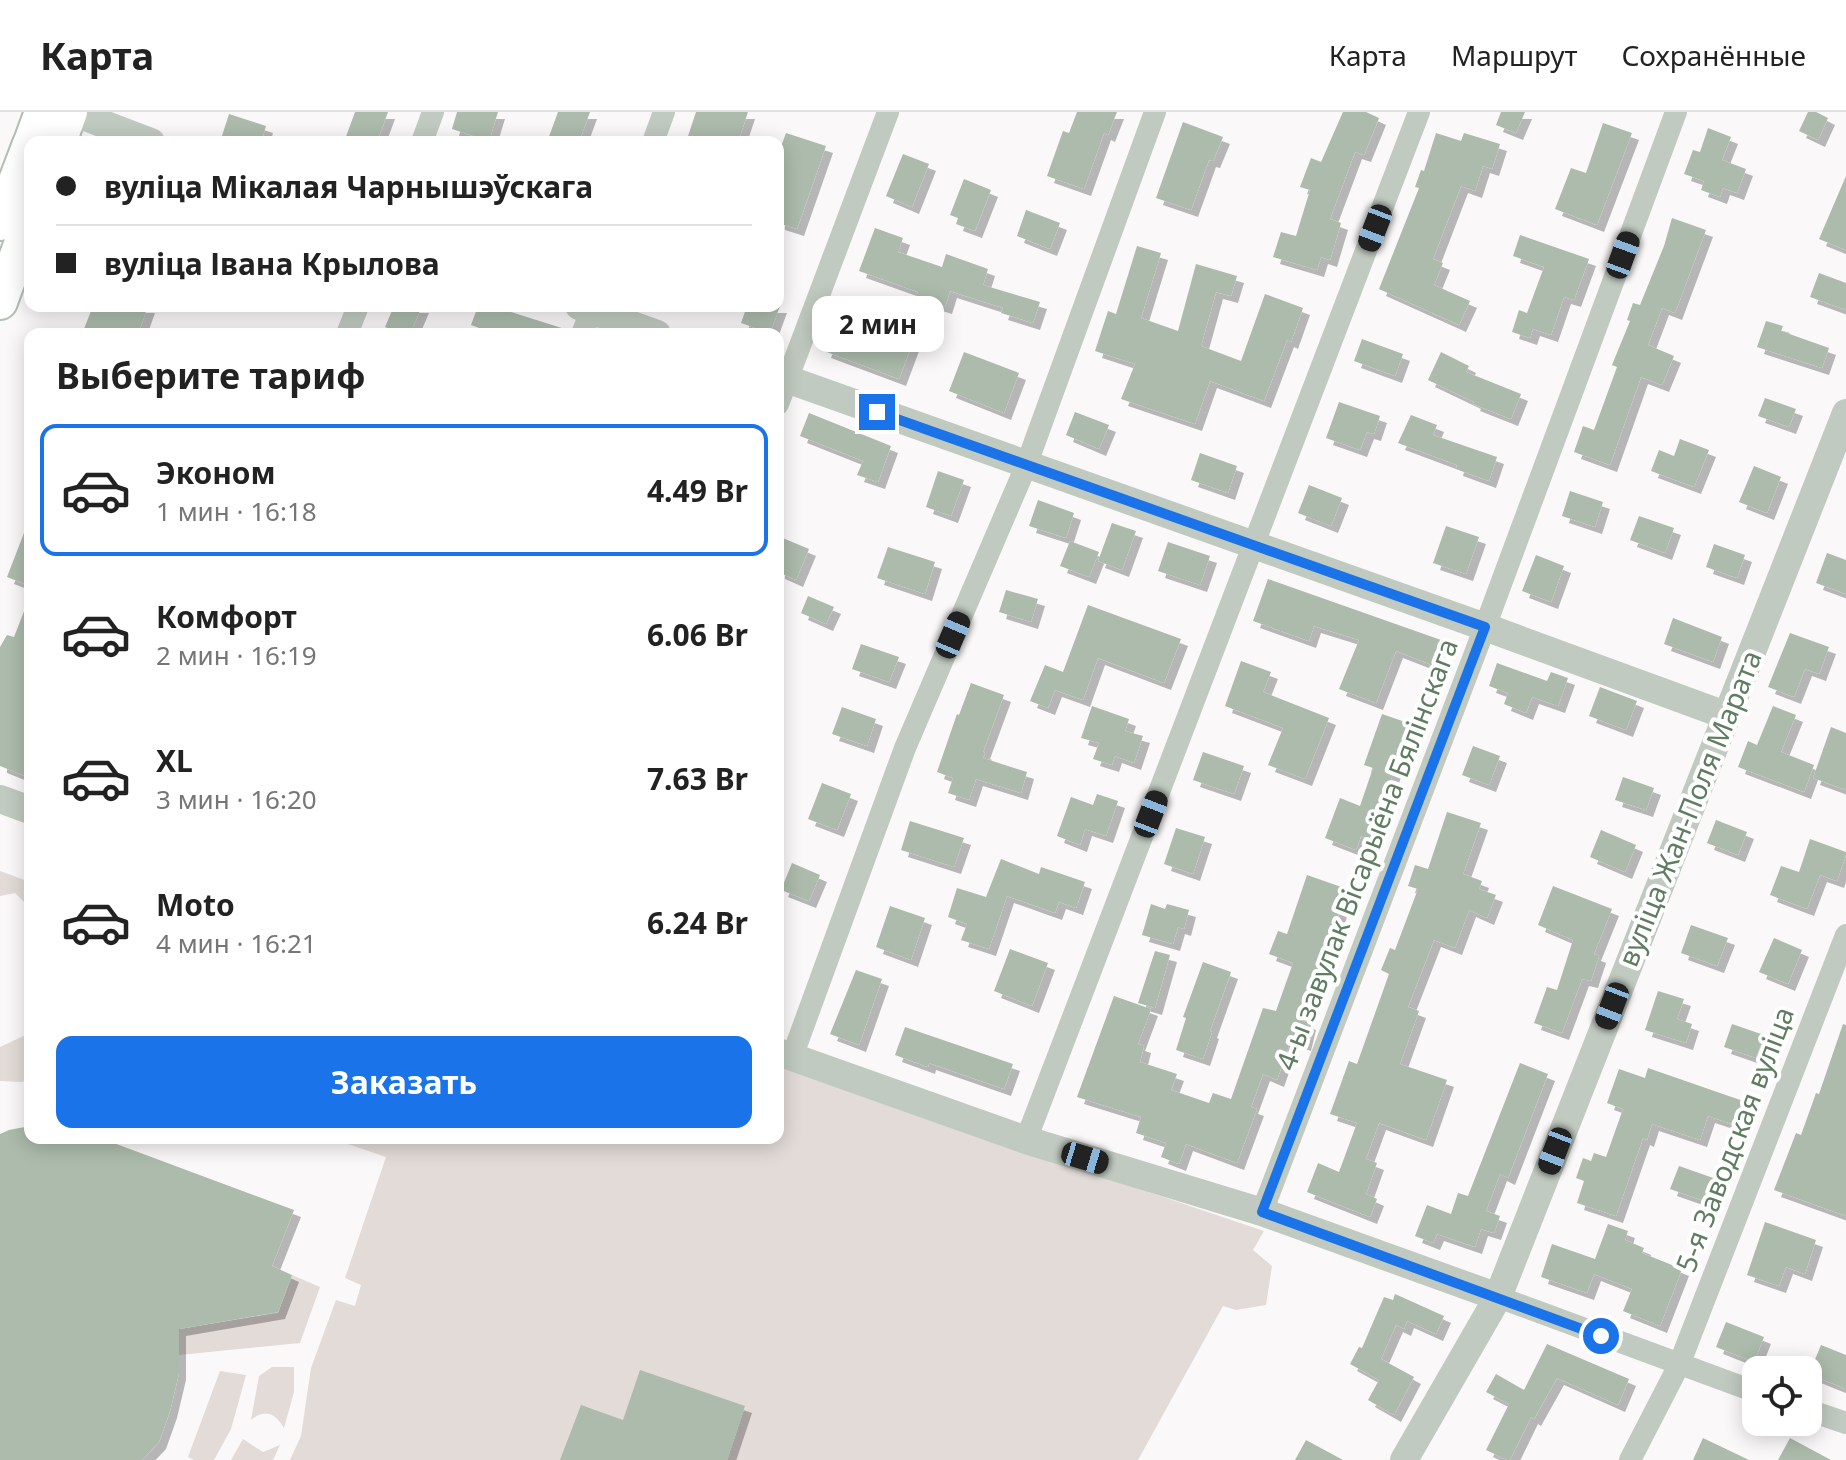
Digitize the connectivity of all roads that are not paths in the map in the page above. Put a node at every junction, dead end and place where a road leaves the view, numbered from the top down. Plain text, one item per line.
1 (42, 112) edge
2 (71, 112) edge
3 (433, 112) edge
4 (664, 112) edge
5 (888, 112) edge
6 (1155, 112) edge
7 (1419, 112) edge
8 (1676, 112) edge
9 (33, 136) edge
10 (61, 136) edge
11 (135, 136) edge
12 (424, 136) edge
13 (655, 136) edge
14 (24, 159) edge
15 (0, 223) edge
16 (24, 236) edge
17 (0, 302) edge
18 (586, 314) edge
19 (636, 328) edge
20 (784, 379) edge
21 (784, 388) edge
22 (1846, 413) edge
23 (1026, 466) junction
24 (1253, 546) junction
25 (1485, 627) junction
26 (1725, 715) junction
27 (0, 799) edge
28 (24, 808) edge
29 (1846, 935) edge
30 (785, 1055) edge
31 (1026, 1140) junction
32 (1262, 1212) junction
33 (1498, 1297) junction
34 (1679, 1365) junction
35 (1742, 1387) edge
36 (1822, 1415) edge
37 (1846, 1423) edge
38 (1404, 1460) edge
39 (1630, 1460) edge

1 - 9 main road
2 - 10 main road
2 - 11 street
3 - 12 street
4 - 13 street
5 - 20 street
6 - 23 street
7 - 24 street
8 - 25 street, 4-ы завулак Вісарыёна Бялінскага
14 - 15 main road
16 - 17 main road
18 - 19 street
21 - 23 street
22 - 26 street, вуліца Жан-Поля Марата
23 - 24 street
23 - 30 street
24 - 25 street
24 - 31 street
25 - 26 street
25 - 32 street, 4-ы завулак Вісарыёна Бялінскага
26 - 33 street, вуліца Жан-Поля Марата
27 - 28 street
29 - 34 street, 5-я Заводская вуліца
30 - 31 street
31 - 32 street
32 - 33 street
33 - 34 street
33 - 38 street, вуліца Жан-Поля Марата
34 - 35 street
34 - 39 street, 5-я Заводская вуліца
36 - 37 street

